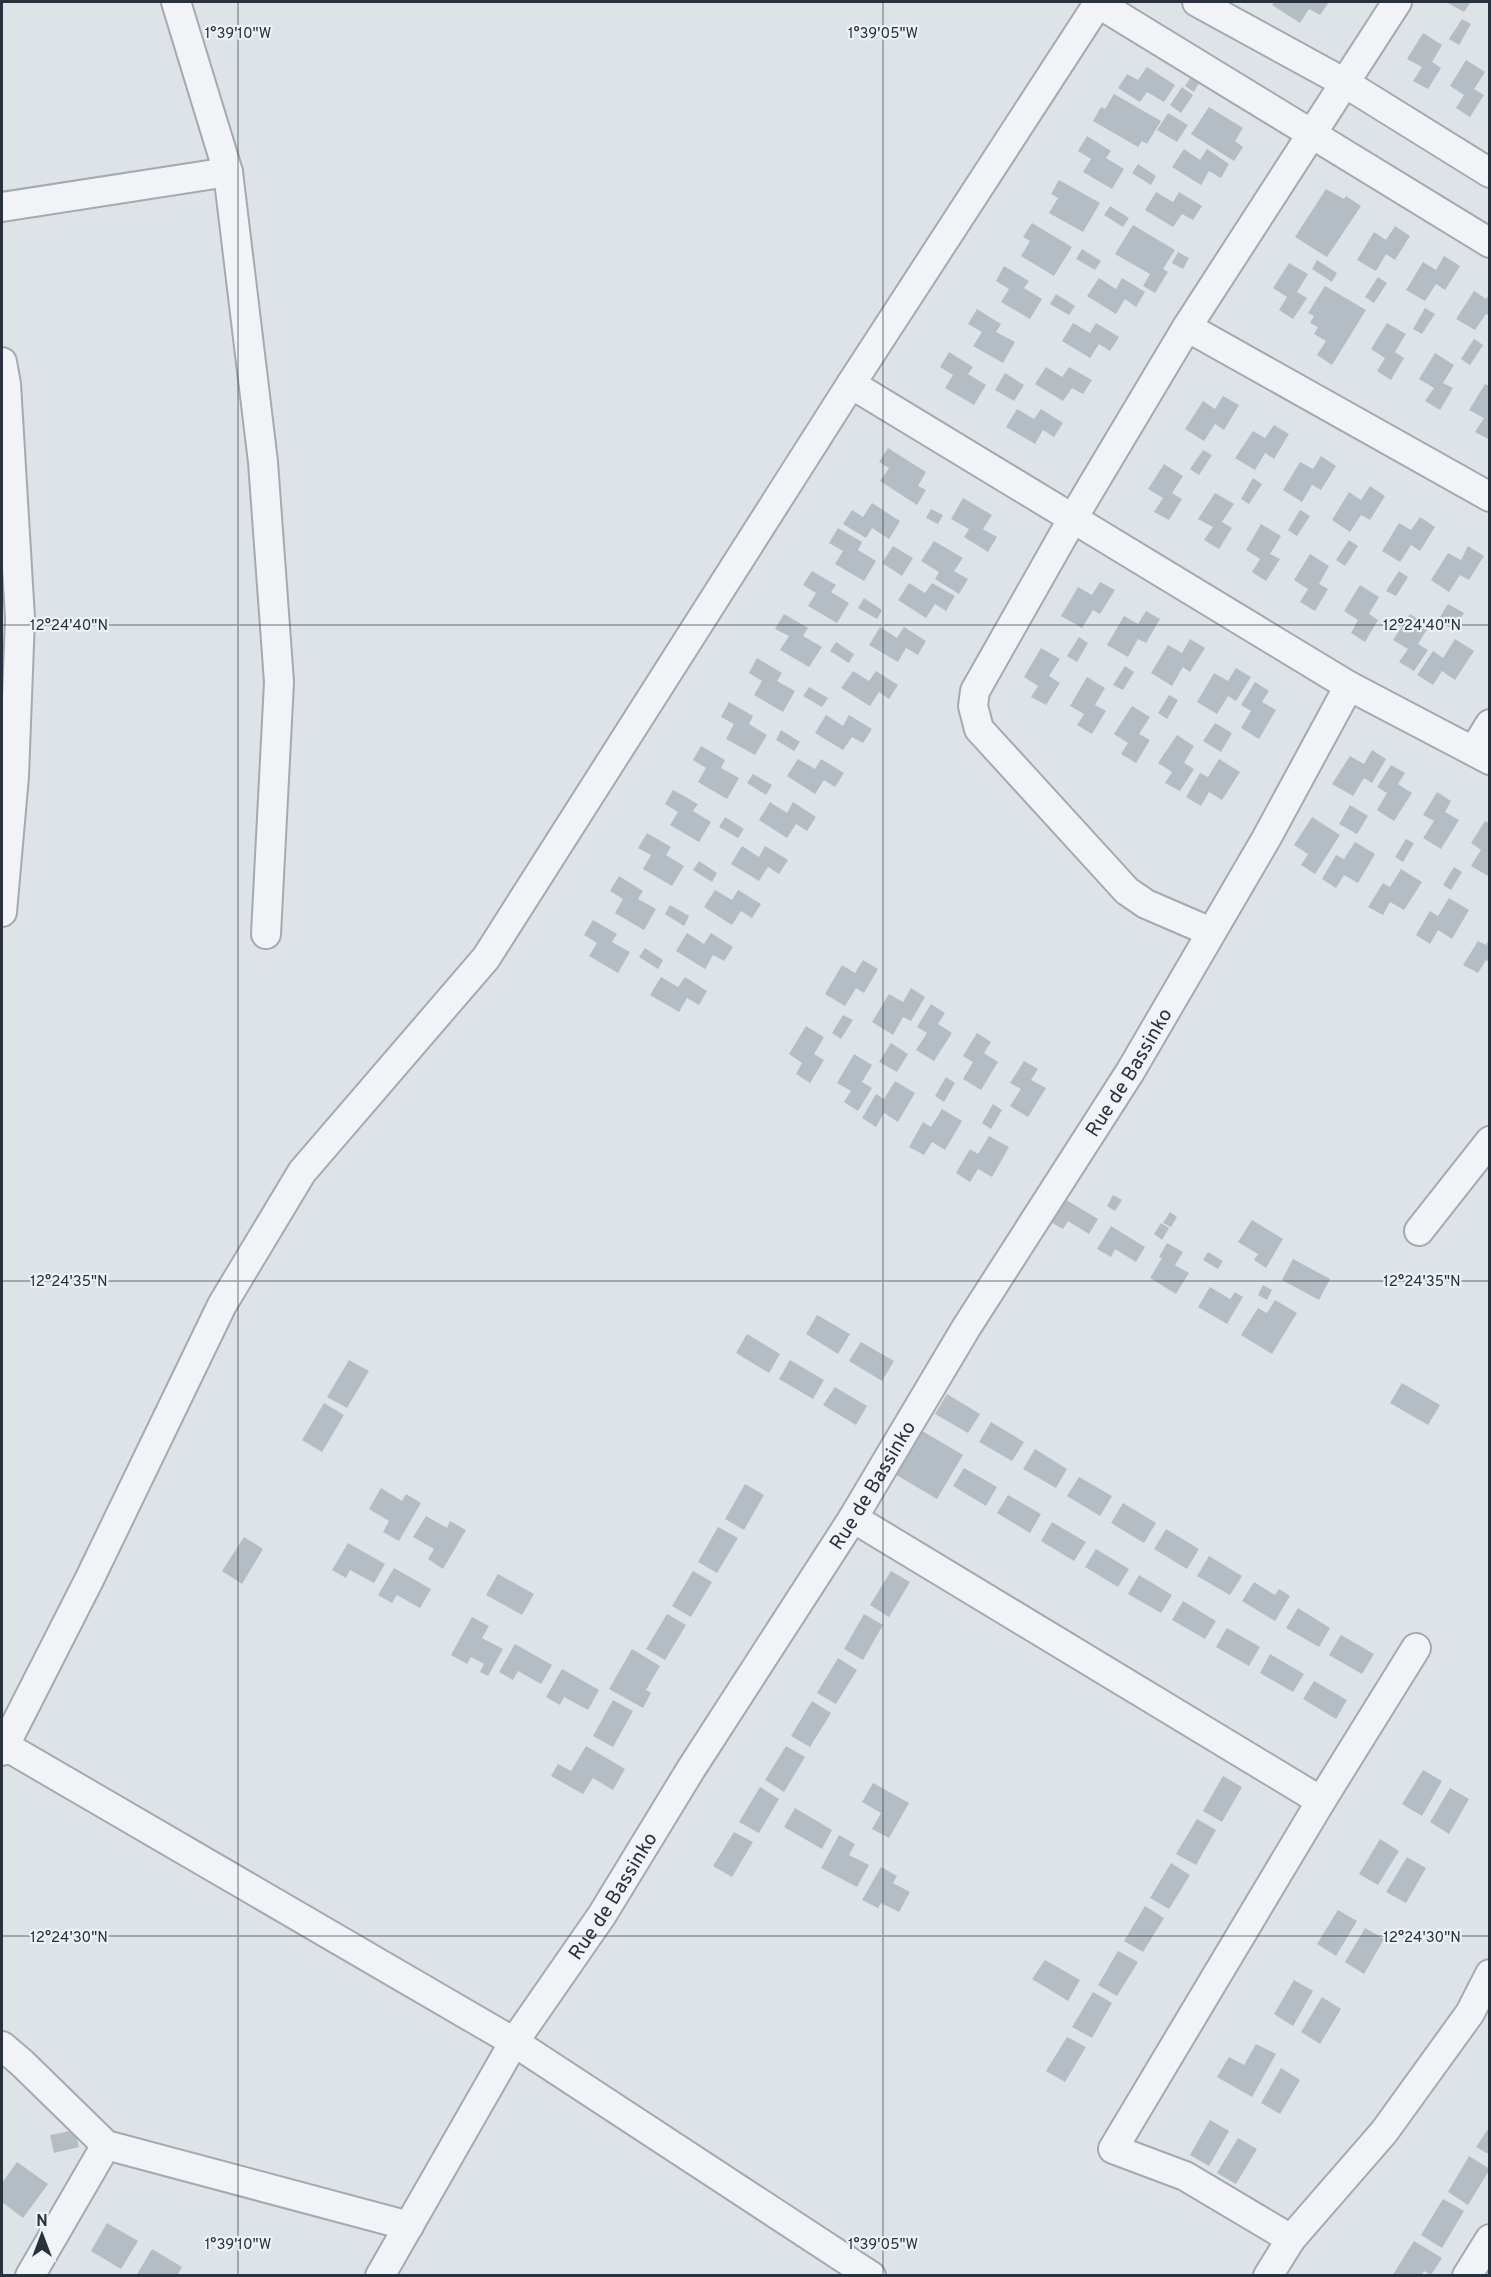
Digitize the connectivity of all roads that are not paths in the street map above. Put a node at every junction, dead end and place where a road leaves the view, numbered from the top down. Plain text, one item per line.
1 (176, 2) edge
2 (1098, 2) edge
3 (1197, 2) edge
4 (1397, 2) edge
5 (1345, 83) junction
6 (1311, 133) junction
7 (228, 172) junction
8 (1490, 173) edge
9 (2, 207) edge
10 (1490, 243) edge
11 (1187, 327) junction
12 (2, 362) edge
13 (851, 384) junction
14 (1490, 497) edge
15 (1073, 518) junction
16 (1349, 686) junction
17 (1490, 724) edge
18 (1482, 755) edge
19 (2, 912) edge
20 (1211, 932) junction
21 (266, 934) dead end
22 (1490, 1141) edge
23 (1419, 1231) dead end
24 (853, 1518) junction
25 (1416, 1648) dead end
26 (2, 1747) edge
27 (1321, 1801) junction
28 (1490, 1974) edge
29 (514, 2042) junction
30 (2, 2046) edge
31 (106, 2145) junction
32 (409, 2226) junction
33 (1291, 2239) junction
34 (1490, 2240) edge
35 (30, 2276) edge
36 (380, 2276) edge
37 (871, 2276) edge
38 (1268, 2276) edge
39 (1467, 2276) edge

1 - 7 street
2 - 6 street
2 - 13 street
3 - 5 street
4 - 5 street
5 - 6 street
5 - 8 street
6 - 10 street
6 - 11 street
7 - 9 street
7 - 21 street
11 - 14 street
11 - 15 street
12 - 19 street
13 - 15 street
13 - 26 street
15 - 16 street
15 - 20 street
16 - 18 street
16 - 20 street, Rue de Bassinko
17 - 18 street
20 - 24 street, Rue de Bassinko
22 - 23 street
24 - 27 street
24 - 29 street, Rue de Bassinko
25 - 27 street
26 - 29 street
27 - 33 street
28 - 33 street
29 - 32 street, Rue de Bassinko
29 - 37 street
30 - 31 street
31 - 32 street
31 - 35 street
32 - 36 street, Rue de Bassinko
33 - 38 street
34 - 39 street

